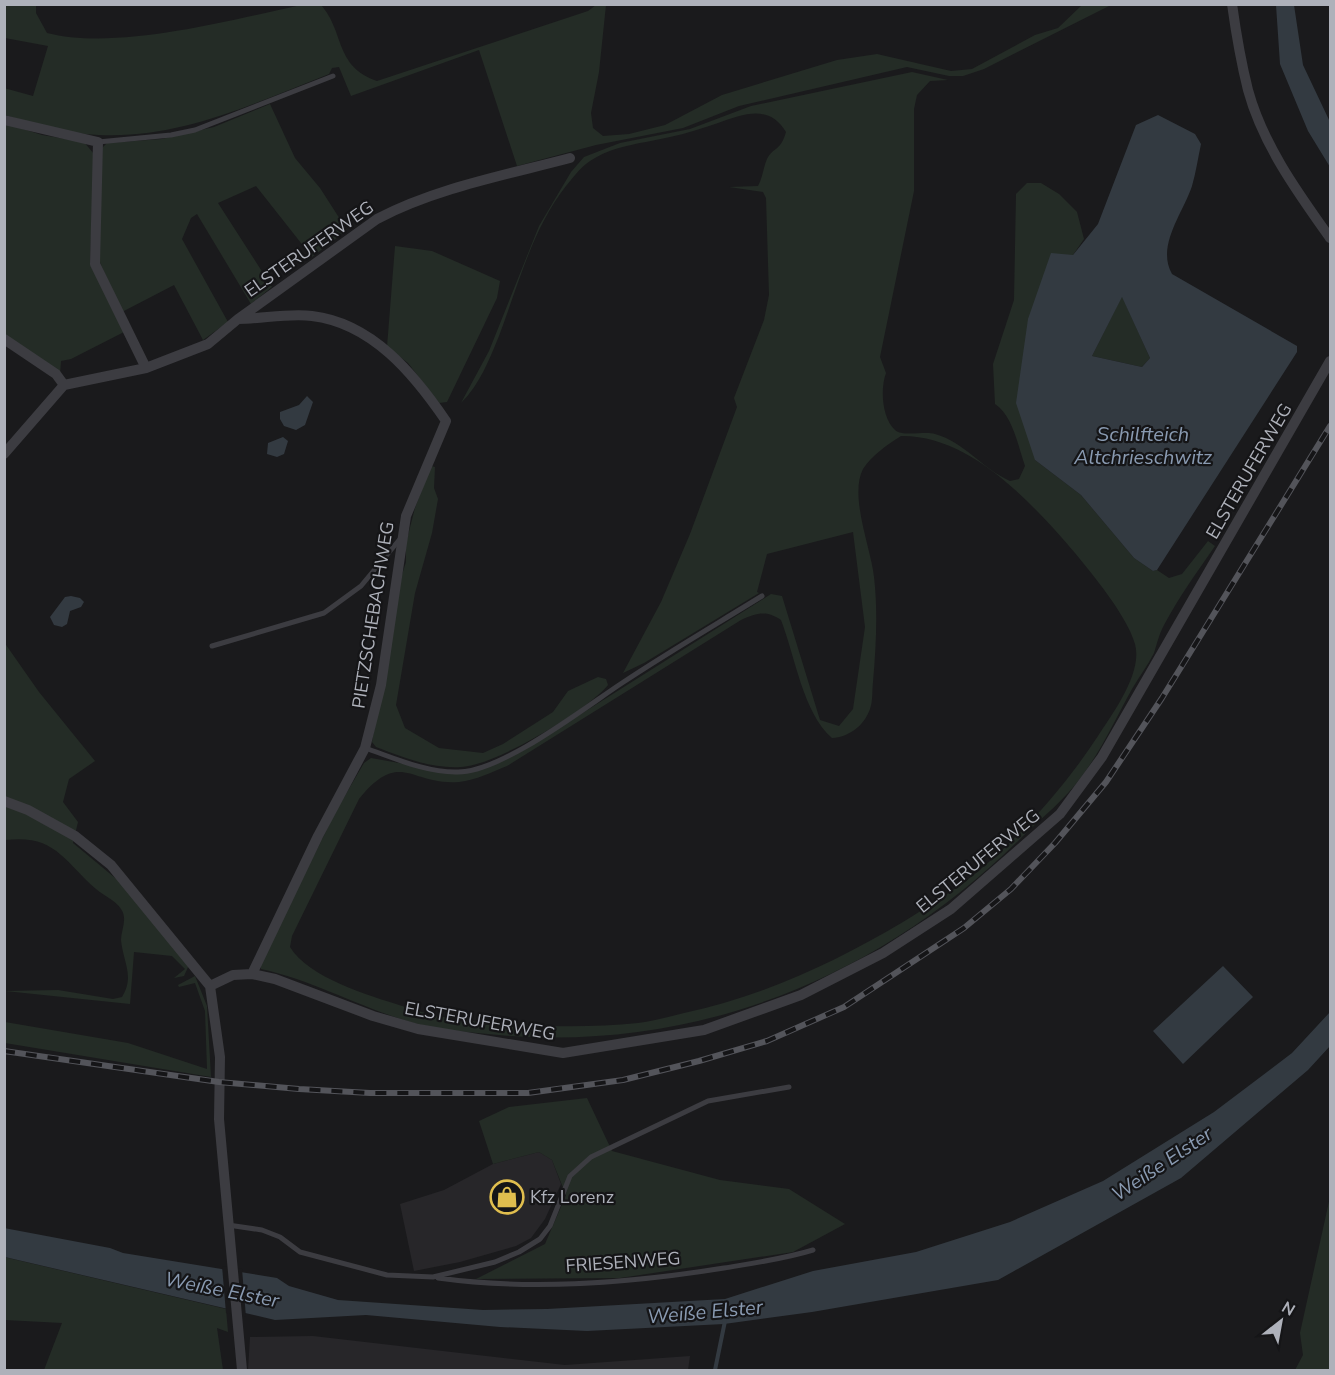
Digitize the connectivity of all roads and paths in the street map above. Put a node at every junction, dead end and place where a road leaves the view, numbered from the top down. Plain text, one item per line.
1 (1232, 4) edge
2 (333, 75) dead end
3 (4, 120) edge
4 (99, 142) junction
5 (570, 158) dead end
6 (1330, 238) edge
7 (238, 319) junction
8 (4, 339) edge
9 (1330, 361) edge
10 (146, 368) junction
11 (64, 384) junction
12 (4, 454) edge
13 (403, 535) junction
14 (762, 596) dead end
15 (212, 646) dead end
16 (365, 748) junction
17 (4, 801) edge
18 (252, 974) junction
19 (210, 986) junction
20 (789, 1087) dead end
21 (228, 1225) junction
22 (813, 1250) dead end
23 (433, 1277) junction
24 (242, 1371) edge

1 - 6 street
2 - 4 lane
3 - 4 street
4 - 10 street
5 - 7 street, ELSTERUFERWEG
7 - 10 street, ELSTERUFERWEG
7 - 13 street, PIETZSCHEBACHWEG
8 - 11 street
9 - 18 street, ELSTERUFERWEG
10 - 11 street, ELSTERUFERWEG
11 - 12 street
13 - 15 lane
13 - 16 street, PIETZSCHEBACHWEG
14 - 16 lane
16 - 18 street, PIETZSCHEBACHWEG
17 - 19 street
18 - 19 street, ELSTERUFERWEG
19 - 21 street
20 - 23 lane, FRIESENWEG
21 - 23 lane, FRIESENWEG
21 - 24 street
22 - 23 lane, FRIESENWEG

